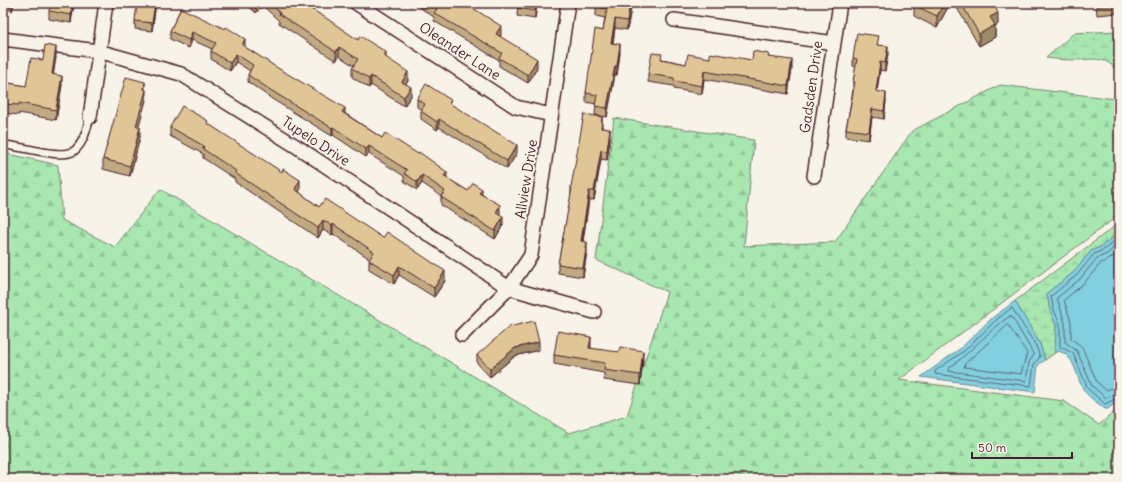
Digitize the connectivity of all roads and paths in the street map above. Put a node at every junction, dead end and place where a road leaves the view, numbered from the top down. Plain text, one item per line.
1 (106, 3) edge
2 (356, 3) edge
3 (568, 3) edge
4 (840, 3) edge
5 (674, 20) dead end
6 (3, 39) edge
7 (834, 43) junction
8 (98, 51) junction
9 (551, 115) junction
10 (90, 117) joint
11 (3, 144) edge
12 (814, 176) dead end
13 (509, 288) junction
14 (594, 312) dead end
15 (462, 336) dead end

1 - 8 street
2 - 9 street, Oleander Lane
3 - 9 street, Allview Drive
4 - 7 street, Gadsden Drive
5 - 7 street
6 - 8 street, Tupelo Drive
7 - 12 street, Gadsden Drive
8 - 10 street
8 - 13 street, Tupelo Drive
9 - 13 street, Allview Drive
10 - 11 lane
13 - 14 street, Tupelo Drive
13 - 15 street, Allview Drive

